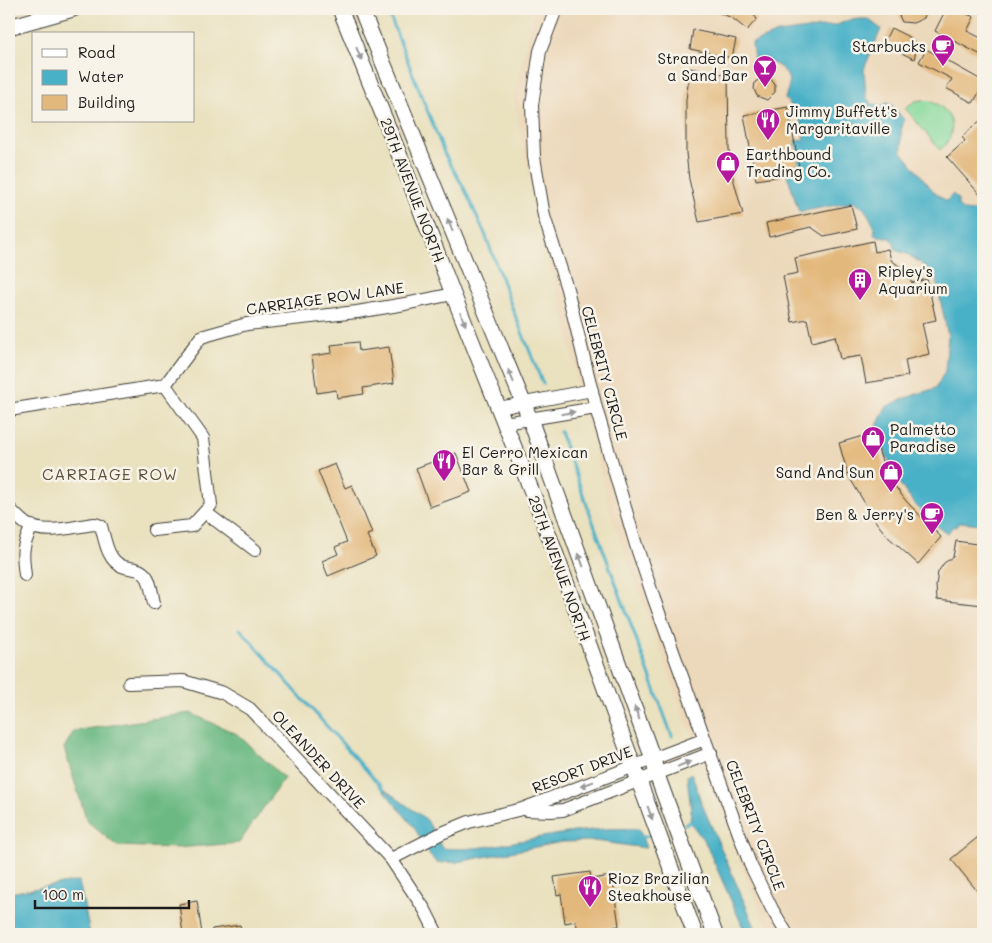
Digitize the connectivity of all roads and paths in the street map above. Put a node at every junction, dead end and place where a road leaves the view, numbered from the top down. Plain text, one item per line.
1 (73, 9) edge
2 (340, 9) edge
3 (361, 9) edge
4 (556, 9) edge
5 (9, 27) edge
6 (453, 294) junction
7 (165, 385) junction
8 (592, 390) junction
9 (523, 403) junction
10 (499, 408) junction
11 (596, 408) junction
12 (9, 410) edge
13 (530, 419) junction
14 (505, 423) junction
15 (9, 508) edge
16 (205, 512) junction
17 (32, 526) junction
18 (154, 530) dead end
19 (255, 550) dead end
20 (25, 575) dead end
21 (154, 603) dead end
22 (129, 683) dead end
23 (705, 738) junction
24 (711, 754) junction
25 (653, 759) junction
26 (633, 767) junction
27 (656, 775) junction
28 (638, 782) junction
29 (522, 810) junction
30 (391, 859) junction
31 (438, 934) edge
32 (695, 934) edge
33 (715, 934) edge
34 (787, 934) edge

1 - 5 main road
2 -> 6 main road, 29TH AVENUE NORTH
9 -> 3 main road, 29TH AVENUE NORTH
4 - 8 street, CELEBRITY CIRCLE
6 - 7 street, CARRIAGE ROW LANE
6 -> 10 main road, 29TH AVENUE NORTH
7 - 12 street
7 - 16 street
8 - 9 street
8 - 11 street, CELEBRITY CIRCLE
9 - 10 street
9 - 13 main road, 29TH AVENUE NORTH
10 - 14 main road, 29TH AVENUE NORTH
13 -> 11 street
11 - 23 street, CELEBRITY CIRCLE
13 - 14 street
25 -> 13 main road, 29TH AVENUE NORTH
14 - 26 main road, 29TH AVENUE NORTH
15 - 17 street
16 - 18 street
16 - 19 street
17 - 20 street
17 - 21 street
22 - 30 street, OLEANDER DRIVE
23 - 24 street, CELEBRITY CIRCLE
23 - 25 street
27 -> 24 street, CELEBRITY CIRCLE
24 - 34 street, CELEBRITY CIRCLE
25 - 26 street, RESORT DRIVE
25 - 27 main road, 29TH AVENUE NORTH
26 - 28 main road, 29TH AVENUE NORTH
26 -> 29 street, RESORT DRIVE
27 - 28 street, RESORT DRIVE
27 - 33 main road, 29TH AVENUE NORTH
28 - 29 street, RESORT DRIVE
28 -> 32 main road, 29TH AVENUE NORTH
29 - 30 street, RESORT DRIVE
30 - 31 street, OLEANDER DRIVE

